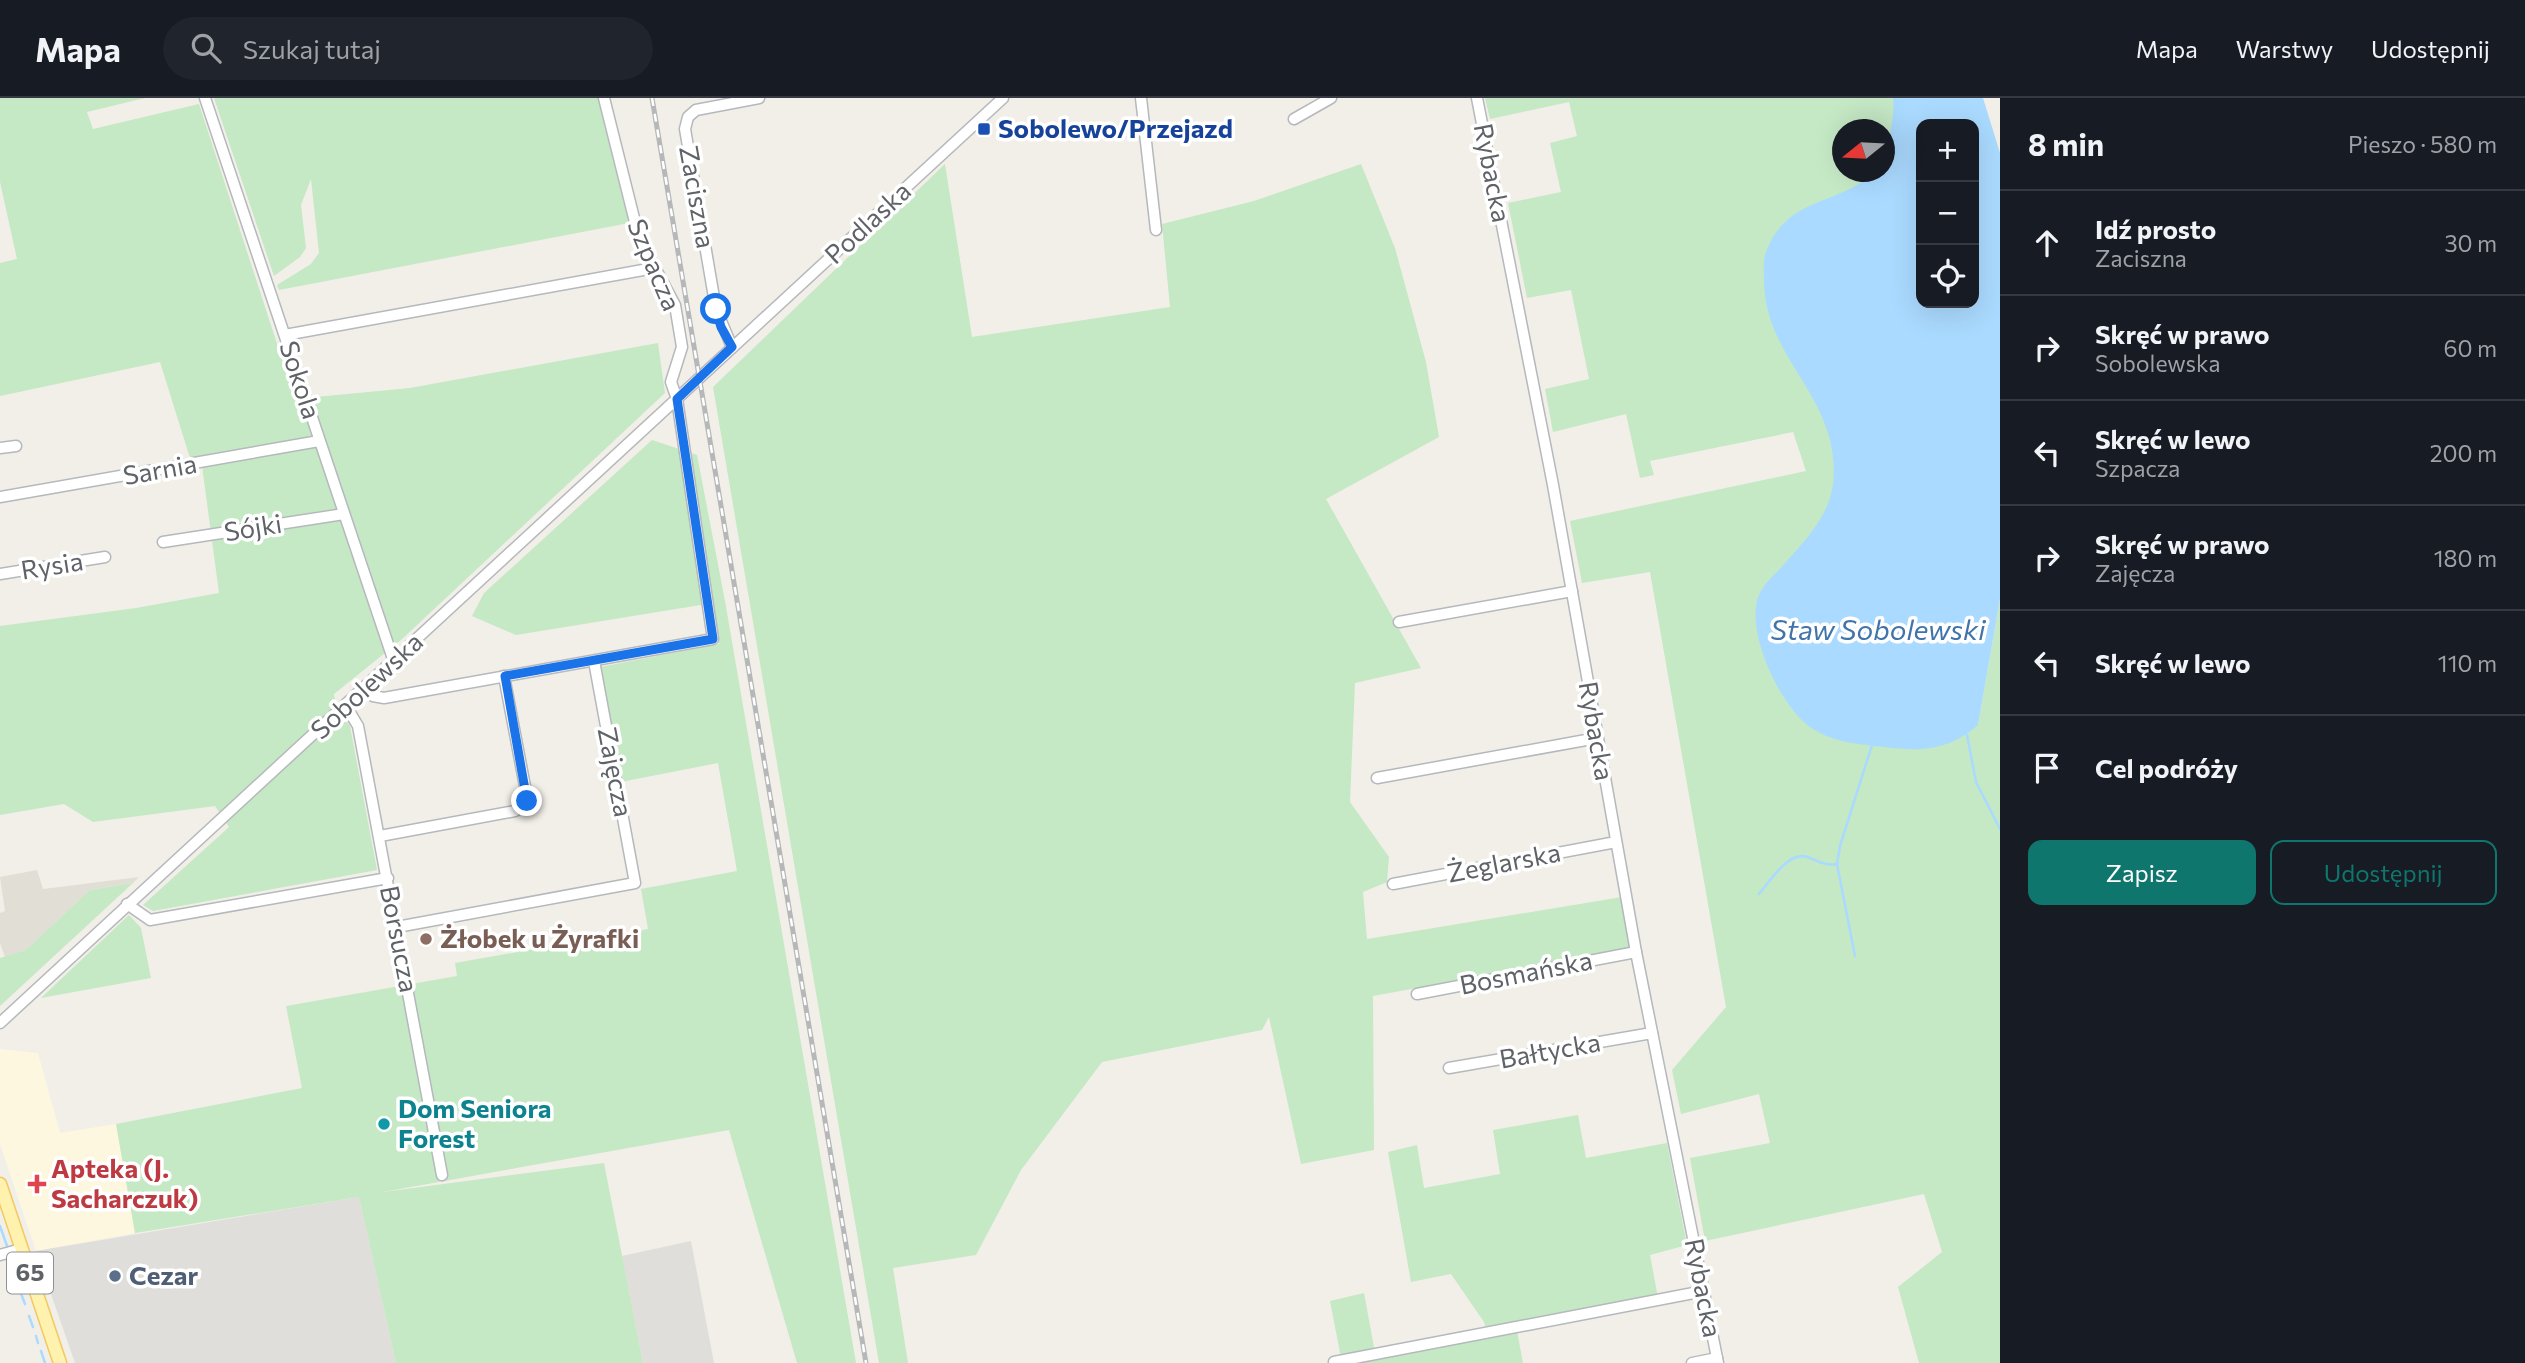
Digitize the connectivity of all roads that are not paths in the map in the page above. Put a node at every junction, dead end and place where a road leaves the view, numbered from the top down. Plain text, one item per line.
1 (205, 98) edge
2 (604, 98) edge
3 (759, 98) edge
4 (1003, 98) edge
5 (1141, 98) edge
6 (1331, 98) edge
7 (1477, 98) edge
8 (1294, 119) dead end
9 (1156, 230) dead end
10 (654, 268) junction
11 (285, 335) junction
12 (732, 347) junction
13 (677, 399) junction
14 (319, 441) junction
15 (16, 446) dead end
16 (0, 448) edge
17 (0, 496) edge
18 (344, 514) junction
19 (163, 542) dead end
20 (105, 557) dead end
21 (0, 574) edge
22 (1572, 591) junction
23 (1399, 622) dead end
24 (394, 662) junction
25 (594, 662) junction
26 (505, 676) junction
27 (365, 689) junction
28 (346, 706) junction
29 (1597, 738) junction
30 (1377, 778) dead end
31 (380, 836) junction
32 (1616, 842) junction
33 (388, 878) junction
34 (1393, 884) dead end
35 (127, 904) junction
36 (397, 927) junction
37 (1636, 952) junction
38 (1417, 994) dead end
39 (0, 1023) edge
40 (1651, 1033) junction
41 (1449, 1068) dead end
42 (442, 1175) dead end
43 (0, 1184) edge
44 (0, 1196) edge
45 (0, 1209) edge
46 (12, 1219) junction
47 (18, 1250) junction
48 (0, 1255) edge
49 (37, 1262) dead end
50 (1704, 1291) junction
51 (42, 1309) junction
52 (52, 1355) edge
53 (1718, 1361) edge
54 (1335, 1362) edge
55 (60, 1363) edge
56 (1692, 1363) edge

1 - 11 street, Sokola
2 - 10 street, Szpacza
3 - 12 street, Zaciszna
4 - 12 street, Podlaska
5 - 9 street
6 - 8 street
7 - 22 street, Rybacka
10 - 11 street
10 - 13 street, Szpacza
11 - 14 street, Sokola
12 - 13 street, Sobolewska
13 - 24 street, Sobolewska
13 - 25 street, Szpacza
14 - 17 street, Sarnia
14 - 18 street, Sokola
15 - 16 street
18 - 19 street, Sójki
18 - 24 street, Sokola
20 - 21 street, Rysia
22 - 23 street
22 - 29 street, Rybacka
24 - 27 street, Sobolewska
25 - 26 street
25 - 36 street, Zajęcza
26 - 27 street
26 - 31 street
27 - 28 street, Sobolewska
28 - 31 street, Borsucza
28 - 35 street, Sobolewska
29 - 30 street
29 - 32 street, Rybacka
31 - 33 street, Borsucza
32 - 34 street, Żeglarska
32 - 37 street, Rybacka
33 - 35 street
33 - 36 street, Borsucza
35 - 39 street, Sobolewska
36 - 42 street, Borsucza
37 - 38 street, Bosmańska
37 - 40 street, Rybacka
40 - 41 street, Bałtycka
40 - 50 street, Rybacka
43 - 46 main road, 65
44 - 46 main road
45 - 47 main road, 65
46 - 47 main road, 65
47 - 48 street
47 - 51 main road
47 - 52 main road, 65
49 - 51 main road
50 - 53 street, Rybacka
50 - 54 street
51 - 52 main road, 65
52 - 55 main road, 65
53 - 56 street

